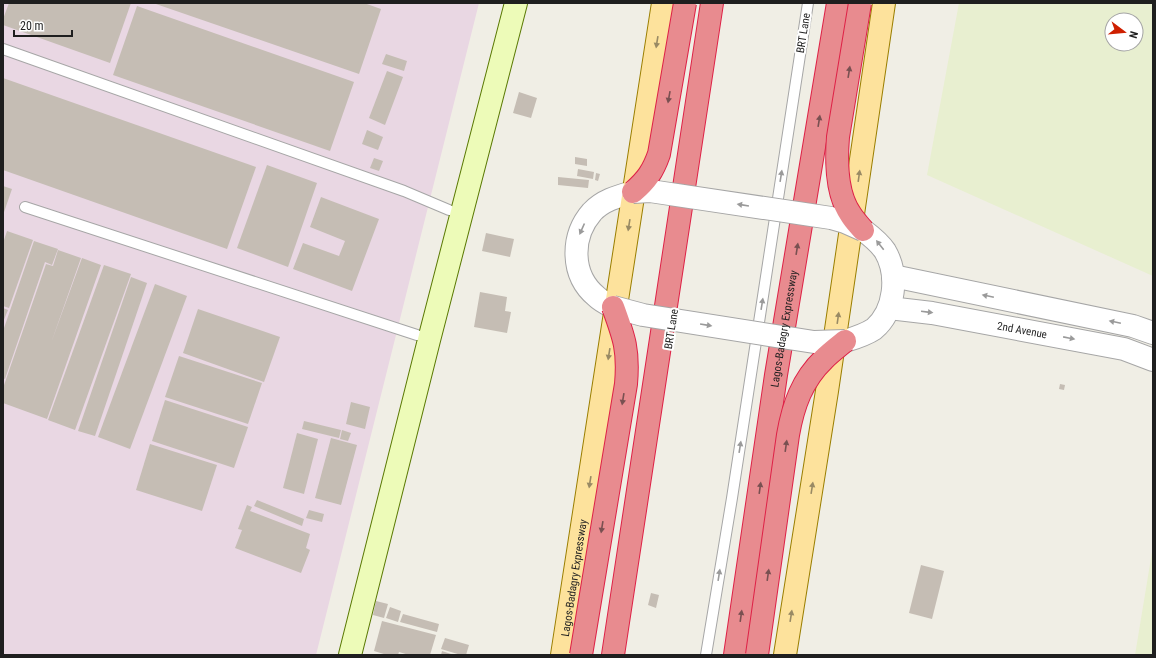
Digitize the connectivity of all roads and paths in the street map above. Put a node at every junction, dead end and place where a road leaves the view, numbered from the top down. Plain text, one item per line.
1 (502, 3) edge
2 (516, 3) edge
3 (663, 3) edge
4 (685, 3) edge
5 (712, 3) edge
6 (808, 3) edge
7 (838, 3) edge
8 (860, 3) edge
9 (884, 3) edge
10 (3, 50) edge
11 (715, 50) dead end
12 (634, 192) junction
13 (25, 207) dead end
14 (449, 210) junction
15 (863, 230) junction
16 (893, 276) junction
17 (612, 307) junction
18 (889, 308) junction
19 (1153, 333) edge
20 (417, 335) junction
21 (845, 341) junction
22 (1153, 360) edge
23 (338, 655) edge
24 (350, 655) edge
25 (562, 655) edge
26 (581, 655) edge
27 (613, 655) edge
28 (617, 655) edge
29 (706, 655) edge
30 (735, 655) edge
31 (757, 655) edge
32 (785, 655) edge

1 - 14 main road
2 - 24 main road
3 -> 25 main road, Lagos-Badagry Expressway
4 -> 12 highway, bridge
5 - 27 highway
29 -> 6 lane, BRT Lane
30 -> 7 highway, Lagos-Badagry Expressway
15 -> 8 highway, bridge
32 -> 9 main road
10 - 14 lane
11 - 28 lane, BRT Lane
15 -> 12 street, bridge
12 -> 17 street
13 - 20 lane
14 - 20 main road
16 -> 15 street
16 - 18 street
19 -> 16 street
17 -> 21 street, bridge
17 -> 26 highway, bridge
18 - 21 street
18 -> 22 street, 2nd Avenue
20 - 23 main road
31 -> 21 highway, bridge

